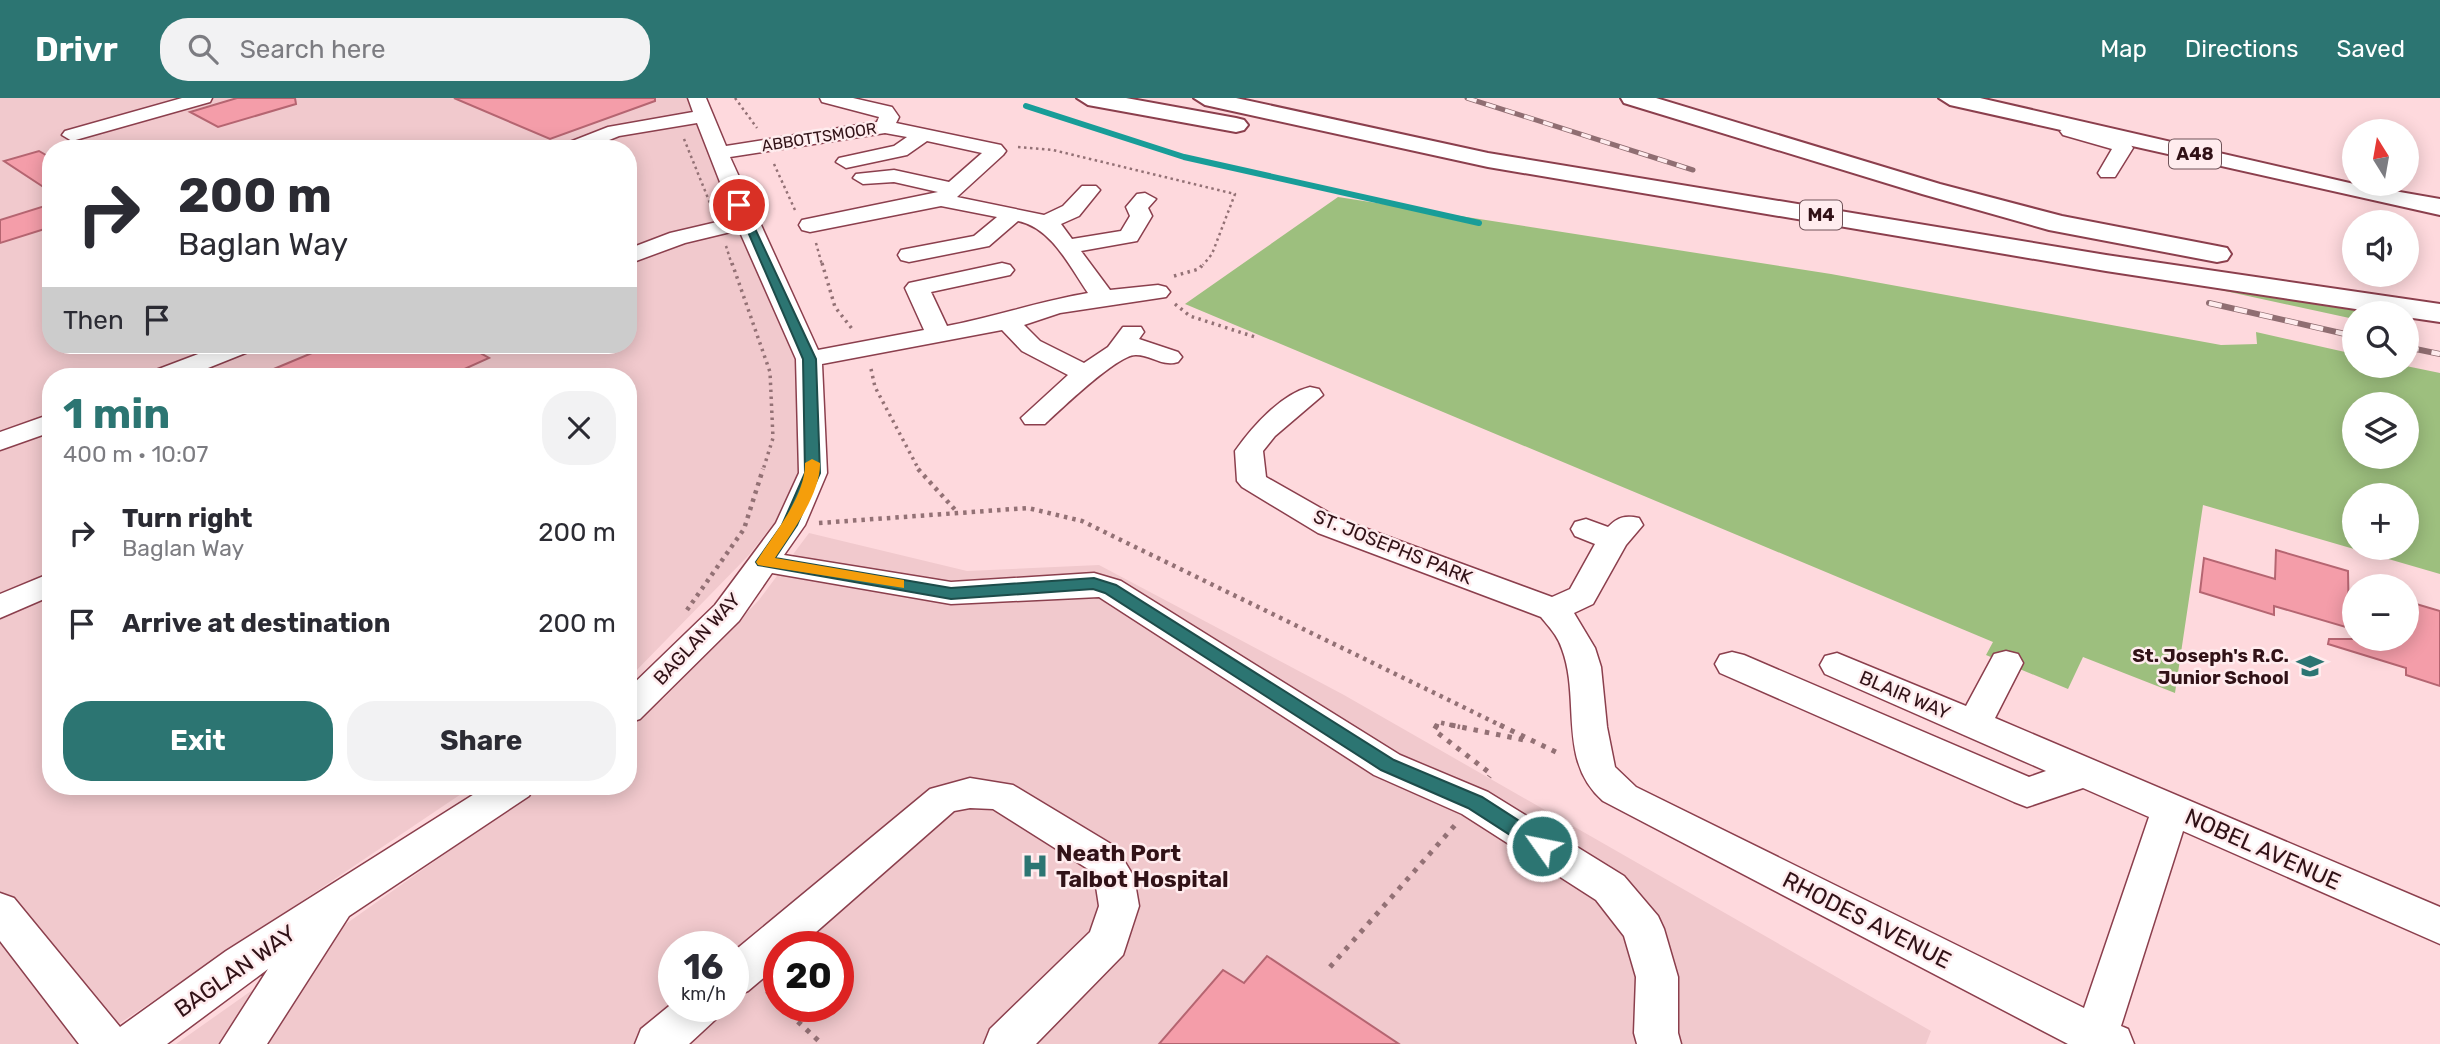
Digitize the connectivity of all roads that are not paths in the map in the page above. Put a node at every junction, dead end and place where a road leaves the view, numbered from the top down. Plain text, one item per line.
1 (203, 98) edge
2 (829, 98) edge
3 (1088, 98) edge
4 (1205, 98) edge
5 (1256, 98) edge
6 (1632, 98) edge
7 (1950, 98) edge
8 (693, 112) edge
9 (2051, 121) junction
10 (885, 127) junction
11 (924, 134) junction
12 (72, 135) dead end
13 (592, 140) edge
14 (720, 153) junction
15 (846, 162) dead end
16 (2108, 173) dead end
17 (1588, 177) junction
18 (863, 178) dead end
19 (1089, 190) dead end
20 (947, 194) junction
21 (1145, 199) dead end
22 (2440, 207) edge
23 (1014, 214) junction
24 (747, 222) junction
25 (1044, 223) junction
26 (810, 225) road end
27 (1067, 247) junction
28 (637, 254) edge
29 (909, 255) dead end
30 (1002, 270) dead end
31 (2400, 291) junction
32 (1158, 292) road end
33 (2440, 297) edge
34 (1104, 298) junction
35 (2440, 313) edge
36 (1008, 321) junction
37 (939, 335) junction
38 (221, 354) edge
39 (1169, 357) dead end
40 (809, 359) junction
41 (185, 368) edge
42 (1085, 374) junction
43 (1311, 404) dead end
44 (1035, 418) dead end
45 (42, 426) edge
46 (0, 442) edge
47 (1609, 531) dead end
48 (764, 562) junction
49 (42, 587) edge
50 (0, 607) edge
51 (1553, 609) junction
52 (2006, 663) dead end
53 (1732, 664) dead end
54 (1837, 665) dead end
55 (637, 701) edge
56 (1974, 724) junction
57 (2086, 772) junction
58 (502, 795) edge
59 (2171, 808) junction
60 (337, 902) junction
61 (0, 910) edge
62 (2440, 926) edge
63 (749, 964) edge
64 (682, 1022) edge
65 (2104, 1040) edge
66 (106, 1044) edge
67 (132, 1044) edge
68 (243, 1044) edge
69 (657, 1044) edge
70 (1006, 1044) edge
71 (1659, 1044) edge

1 - 12 street
2 - 10 street
3 - 17 main road, M4
4 - 17 main road, M4
5 - 31 main road, M4
6 - 31 main road, M4
7 - 9 main road, A48
8 - 13 street
8 - 14 street, BAGLAN WAY
9 - 16 street
9 - 22 main road, A48
10 - 11 street, ABBOTTSMOOR
10 - 14 street, ABBOTTSMOOR
11 - 15 street
11 - 20 street, ABBOTTSMOOR
14 - 24 street, BAGLAN WAY
17 - 35 main road, M4
18 - 20 street
19 - 25 street
20 - 23 street
20 - 26 street
21 - 27 street
23 - 25 street
23 - 29 street
24 - 28 street
24 - 40 street, BAGLAN WAY
25 - 27 street
27 - 34 street
30 - 37 street
31 - 33 main road, M4
32 - 34 street
34 - 36 street
36 - 37 street
36 - 42 street
37 - 40 street
38 - 41 street
39 - 42 street
40 - 48 street, BAGLAN WAY
42 - 44 street
43 - 51 street, ST. JOSEPHS PARK
45 - 46 street
47 - 51 street
48 - 55 street, BAGLAN WAY
48 - 71 street
49 - 50 street
51 - 65 street, RHODES AVENUE
52 - 56 street, BLAIR WAY
53 - 57 street
54 - 56 street, BLAIR WAY
56 - 57 street, BLAIR WAY
57 - 59 street, NOBEL AVENUE
58 - 60 street, BAGLAN WAY
59 - 62 street, NOBEL AVENUE
59 - 65 street
60 - 67 street, BAGLAN WAY
60 - 68 street
61 - 66 street
63 - 70 street
64 - 69 street

